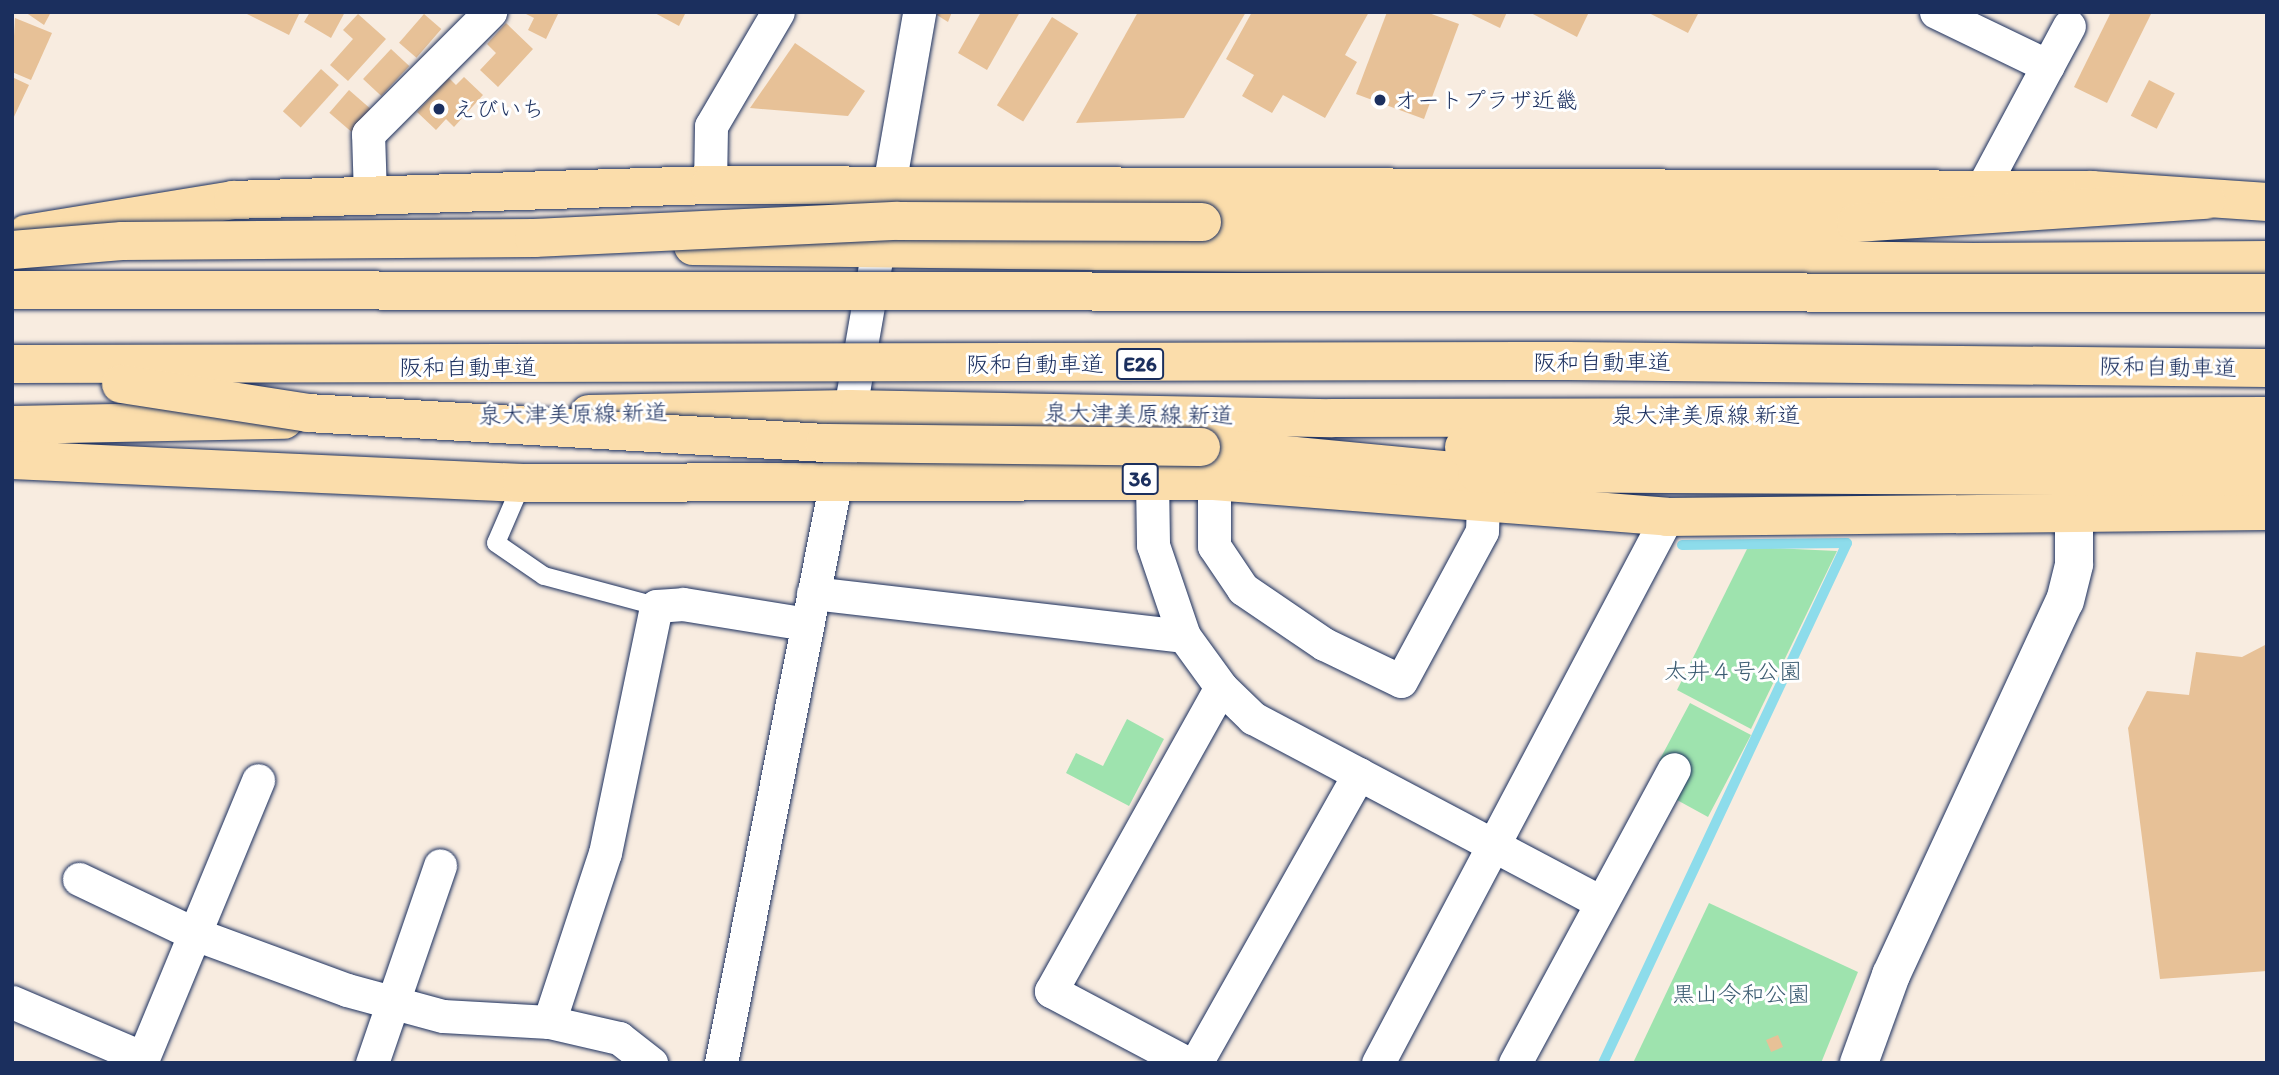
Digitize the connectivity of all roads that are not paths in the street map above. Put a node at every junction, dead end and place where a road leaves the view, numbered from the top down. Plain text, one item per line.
1 (490, 12) edge
2 (778, 12) edge
3 (919, 12) edge
4 (1936, 12) edge
5 (2069, 26) dead end
6 (2048, 66) junction
7 (710, 185) junction
8 (888, 185) junction
9 (1981, 190) junction
10 (370, 196) junction
11 (2206, 200) junction
12 (2267, 201) edge
13 (15, 240) edge
14 (876, 250) junction
15 (2267, 260) edge
16 (12, 290) edge
17 (2267, 293) edge
18 (12, 365) edge
19 (2267, 368) edge
20 (850, 409) junction
21 (2267, 416) edge
22 (12, 425) edge
23 (2267, 447) edge
24 (12, 460) edge
25 (1208, 464) junction
26 (2267, 477) edge
27 (1152, 479) junction
28 (522, 483) junction
29 (835, 483) junction
30 (1483, 506) junction
31 (2267, 511) edge
32 (2074, 513) junction
33 (1667, 517) junction
34 (656, 606) junction
35 (809, 608) junction
36 (1184, 636) junction
37 (1221, 687) junction
38 (1674, 769) dead end
39 (1359, 774) junction
40 (258, 780) dead end
41 (1494, 845) junction
42 (440, 865) dead end
43 (79, 880) dead end
44 (1600, 902) junction
45 (195, 934) junction
46 (12, 1002) edge
47 (393, 1002) junction
48 (549, 1021) junction
49 (142, 1060) edge
50 (372, 1063) edge
51 (651, 1063) edge
52 (721, 1063) edge
53 (1187, 1063) edge
54 (1196, 1063) edge
55 (1378, 1063) edge
56 (1514, 1063) edge
57 (1859, 1063) edge

1 - 10 street
2 - 7 street
3 - 8 street
4 - 6 street
5 - 6 street
6 - 9 street
7 - 8 main road
7 - 10 main road
8 - 9 main road
8 - 14 street
9 - 11 main road
10 - 13 main road
11 - 12 main road
11 - 13 main road, bridge
13 - 14 main road
14 - 15 main road
14 - 20 street
16 - 17 main road, bridge
18 - 19 main road, 阪和自動車道 / E26, bridge
18 - 25 main road, bridge
20 - 21 main road, 泉大津美原線 新道
20 - 22 main road, 泉大津美原線 新道
20 - 29 street
23 - 25 main road
24 - 28 main road, 36
25 - 26 main road
25 - 27 main road, 36
25 - 30 main road, 36
25 - 30 street
27 - 29 main road, 36
27 - 36 street
28 - 29 main road, 36
28 - 34 lane
29 - 35 street
30 - 33 main road, 36
31 - 32 main road, 36
32 - 33 main road, 36
32 - 57 street
33 - 41 street
34 - 35 street
34 - 48 street
35 - 36 street
35 - 52 street
36 - 37 street
37 - 39 street
37 - 53 street
38 - 44 street
39 - 41 street
39 - 54 street
40 - 45 street
41 - 44 street
41 - 55 street
42 - 47 street
43 - 45 street
44 - 56 street
45 - 47 street
45 - 49 street
46 - 49 street
47 - 48 street
47 - 50 street
48 - 51 street

